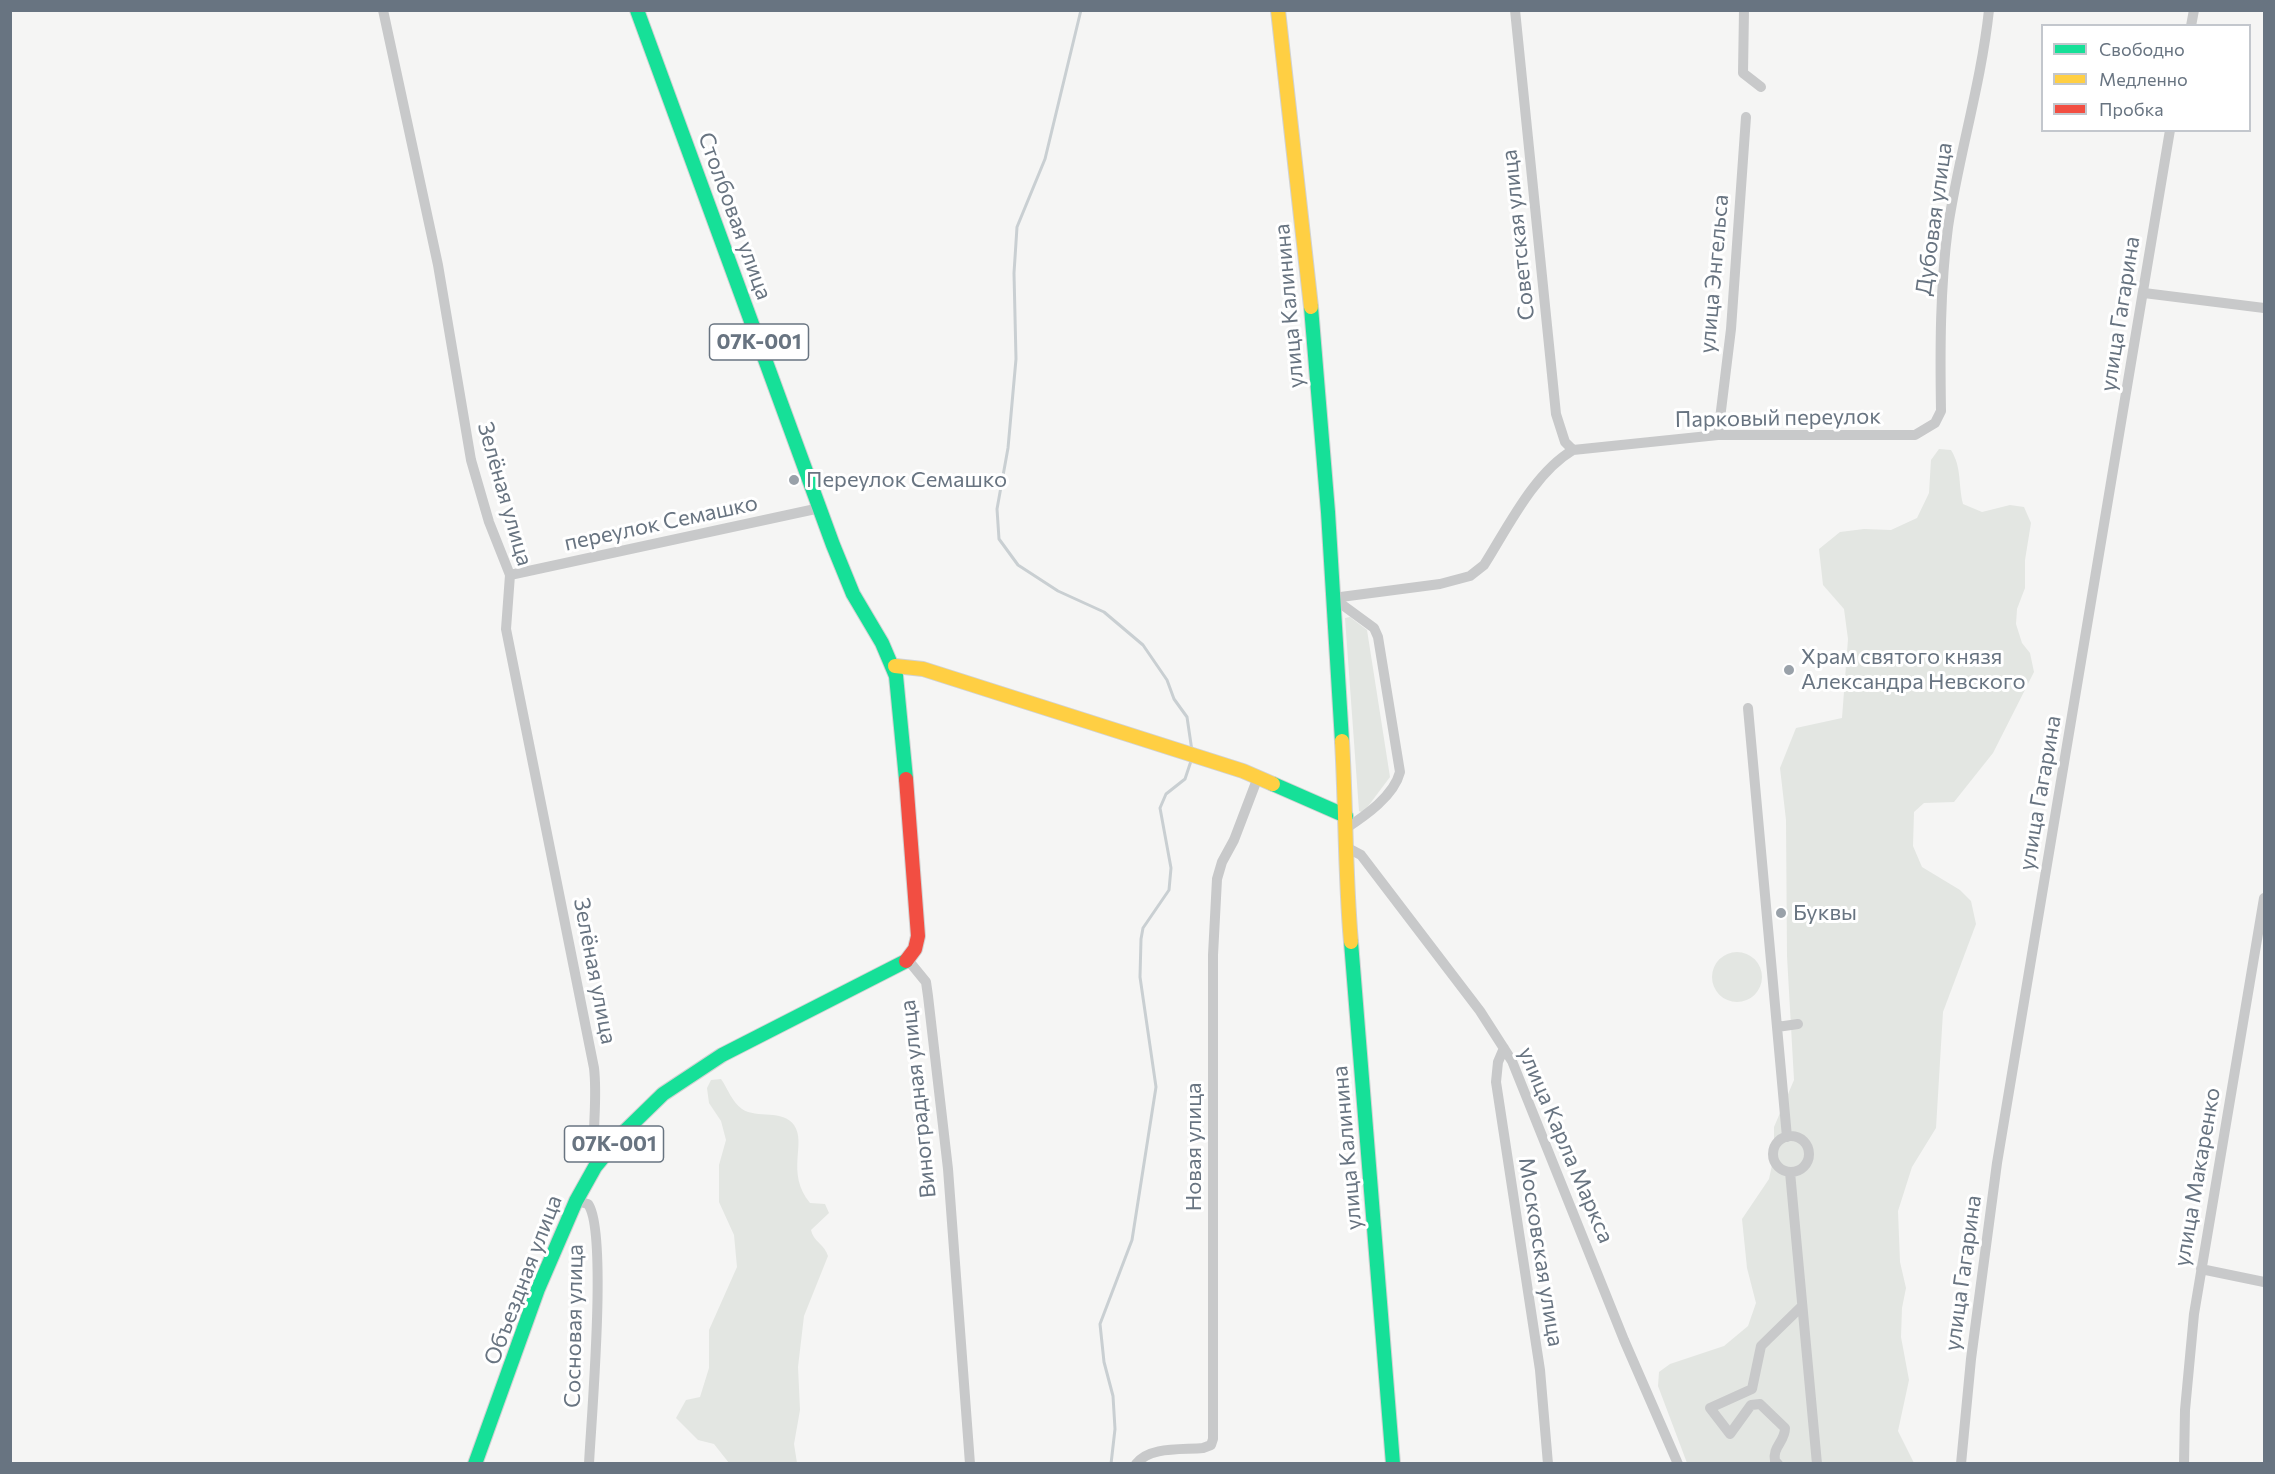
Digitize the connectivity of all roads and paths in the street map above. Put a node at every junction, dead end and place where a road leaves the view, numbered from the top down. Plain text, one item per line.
1 (383, 10) edge
2 (637, 10) edge
3 (1278, 10) edge
4 (1515, 10) edge
5 (1744, 10) edge
6 (1989, 10) edge
7 (1761, 87) dead end
8 (1746, 117) dead end
9 (2170, 132) edge
10 (2144, 293) junction
11 (2265, 308) edge
12 (1927, 430) joint
13 (1718, 435) junction
14 (1574, 450) junction
15 (820, 508) junction
16 (510, 575) junction
17 (1333, 598) junction
18 (895, 666) junction
19 (1748, 708) dead end
20 (1258, 777) junction
21 (1346, 823) junction
22 (1344, 846) junction
23 (2265, 898) edge
24 (908, 960) junction
25 (1798, 1024) dead end
26 (1777, 1027) junction
27 (1504, 1048) junction
28 (1787, 1137) junction
29 (595, 1167) junction
30 (1790, 1172) junction
31 (576, 1201) junction
32 (2201, 1269) junction
33 (2265, 1282) edge
34 (1802, 1306) junction
35 (475, 1464) edge
36 (588, 1464) edge
37 (970, 1464) edge
38 (1136, 1464) edge
39 (1394, 1464) edge
40 (1548, 1464) edge
41 (1678, 1464) edge
42 (1778, 1464) edge
43 (1817, 1464) edge
44 (1961, 1464) edge
45 (2184, 1464) edge

1 - 16 street, Зелёная улица
2 - 15 street, Столбовая улица / 07К-001
3 - 17 street, улица Калинина
4 - 14 street, Советская улица
5 - 7 street
6 - 12 street, Дубовая улица
8 - 13 street, улица Энгельса
9 - 10 street, улица Гагарина
10 - 11 street
10 - 44 street, улица Гагарина
12 - 13 street, Парковый переулок
13 - 14 street, Парковый переулок
14 - 17 street, Парковый переулок
15 - 16 street, переулок Семашко
15 - 18 street, Столбовая улица / 07К-001
16 - 29 street, Зелёная улица
17 - 21 street, улица Калинина
17 - 21 street
18 - 20 street
18 - 24 street, 07К-001
19 - 26 street
20 - 21 street
20 - 38 street, Новая улица
21 - 22 street, улица Калинина
22 - 27 street, улица Карла Маркса
22 - 39 street, улица Калинина
23 - 32 street, улица Макаренко
24 - 29 street, Объездная улица / 07К-001
24 - 37 street, Виноградная улица
25 - 26 street
26 - 28 street
27 - 40 street, Московская улица
27 - 41 street, улица Карла Маркса
28 - 30 street
28 - 30 street
29 - 31 street, Объездная улица / 07К-001
30 - 34 street
31 - 35 street, Объездная улица / 07К-001
31 - 36 street, Сосновая улица
32 - 33 street
32 - 45 street, улица Макаренко
34 - 42 street
34 - 43 street

